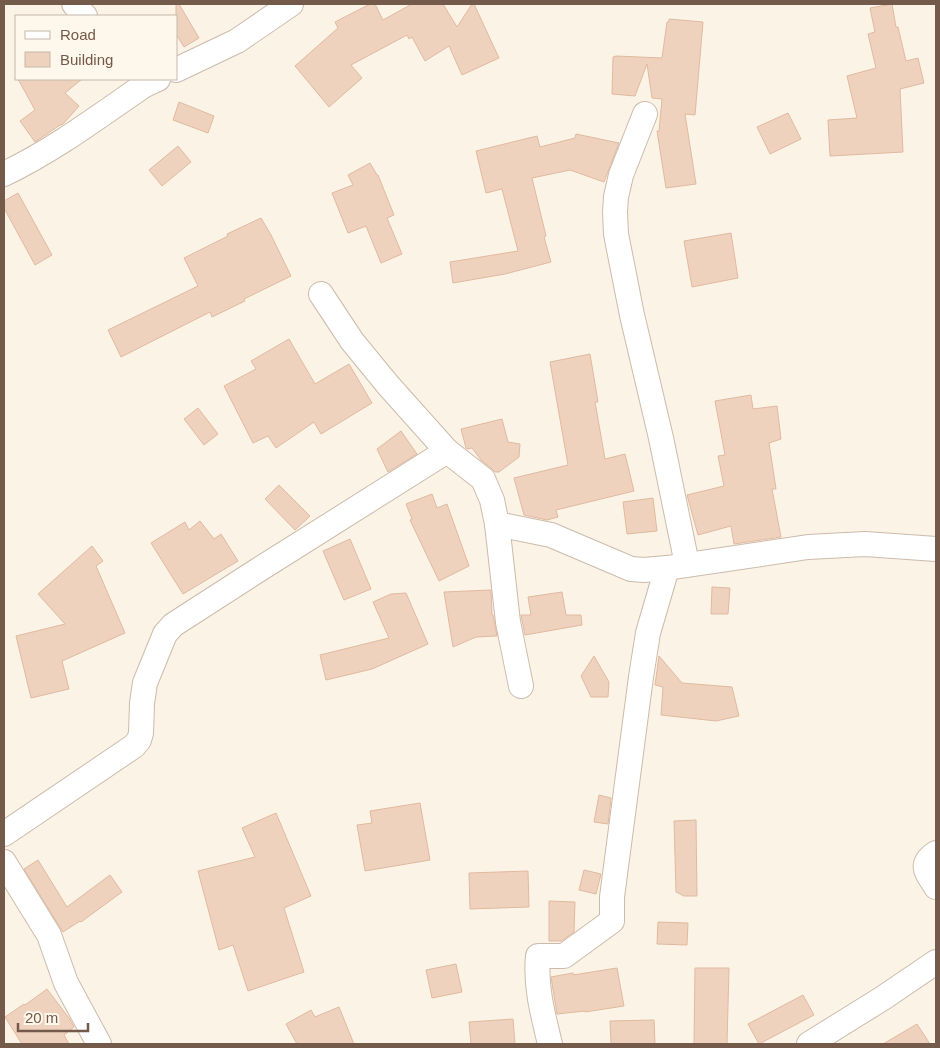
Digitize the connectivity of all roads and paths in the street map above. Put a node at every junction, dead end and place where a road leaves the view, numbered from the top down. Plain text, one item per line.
1 (74, 4) edge
2 (291, 4) edge
3 (84, 15) edge
4 (178, 69) edge
5 (146, 81) edge
6 (645, 114) dead end
7 (4, 174) edge
8 (321, 294) dead end
9 (447, 451) junction
10 (498, 524) junction
11 (936, 549) edge
12 (677, 566) junction
13 (521, 686) dead end
14 (4, 834) edge
15 (936, 853) edge
16 (4, 862) edge
17 (936, 887) edge
18 (936, 962) edge
19 (99, 1044) edge
20 (550, 1044) edge
21 (809, 1044) edge

1 - 3 street
2 - 4 street
5 - 7 street
6 - 12 street
8 - 9 street
9 - 10 street
9 - 14 street
10 - 12 street
10 - 13 street
11 - 12 street
12 - 20 street
15 - 17 street
16 - 19 street
18 - 21 street

